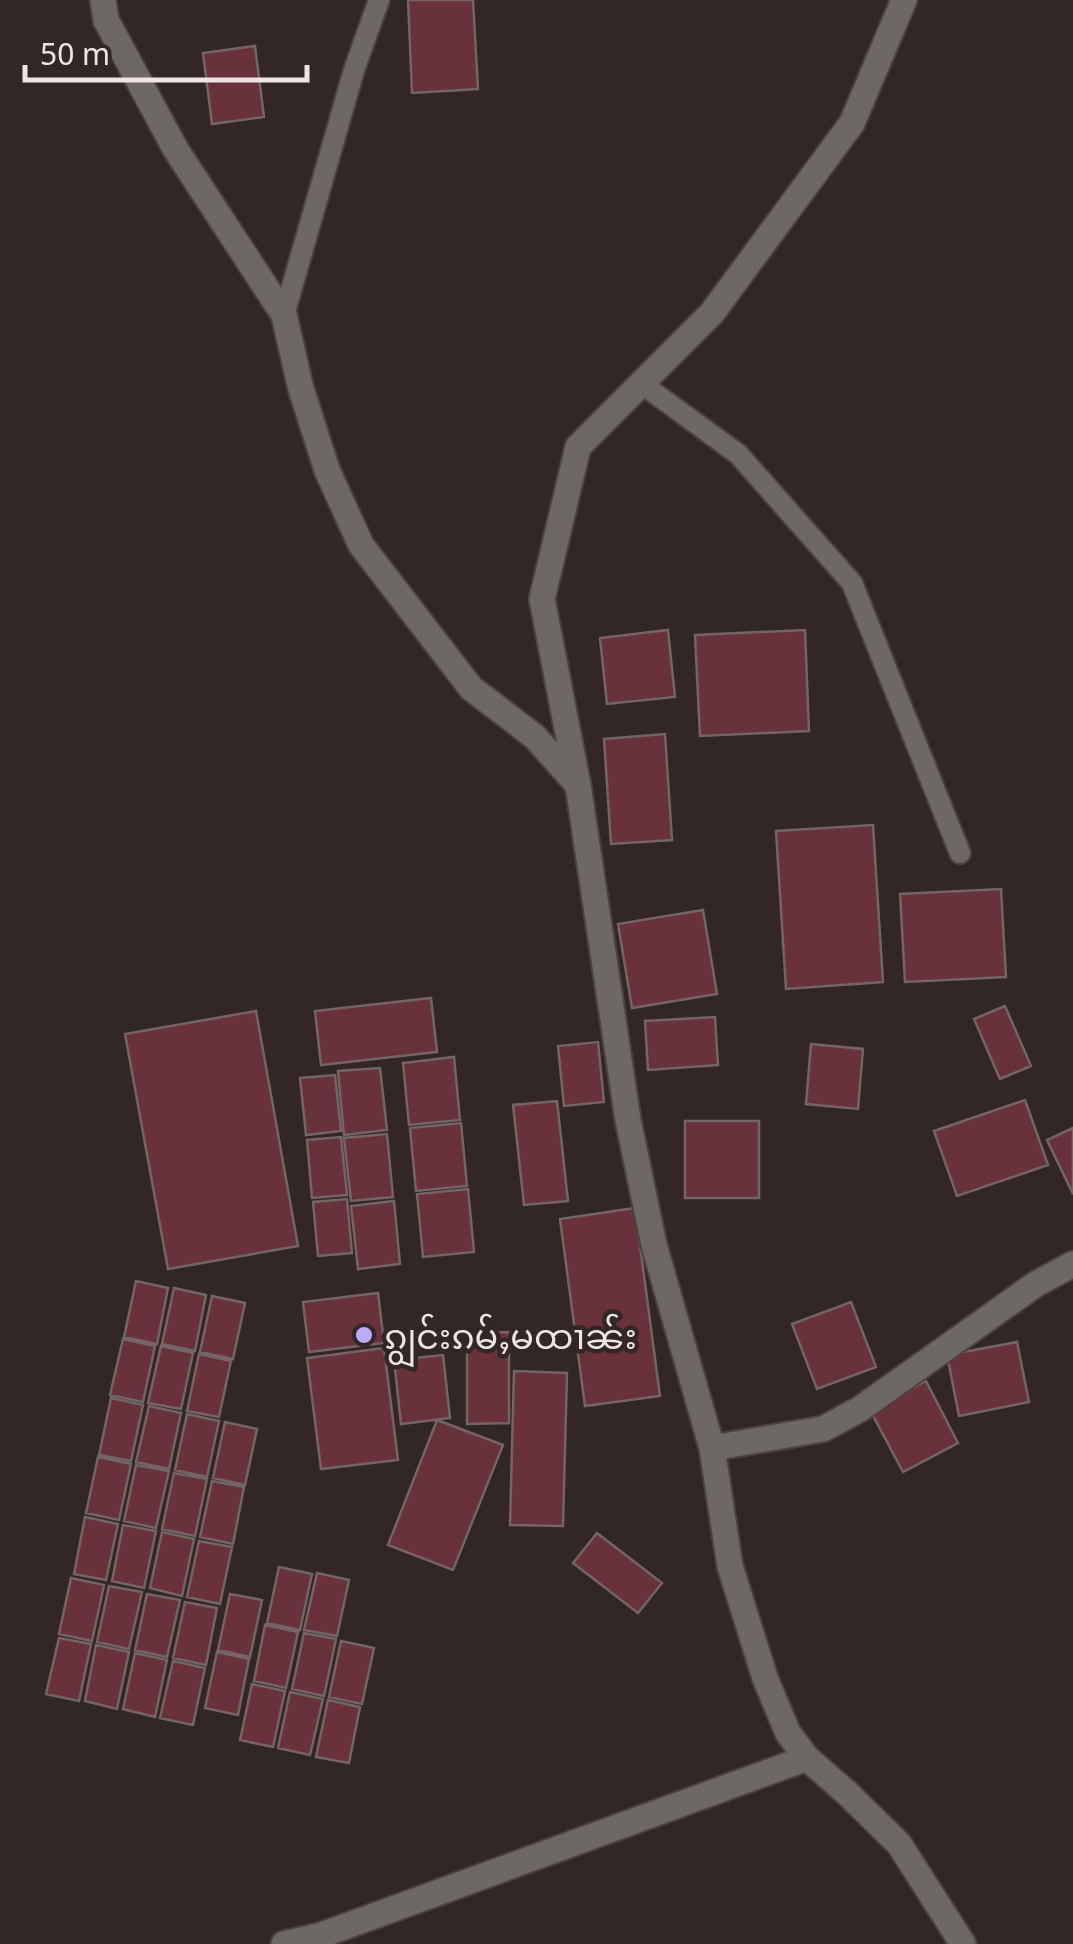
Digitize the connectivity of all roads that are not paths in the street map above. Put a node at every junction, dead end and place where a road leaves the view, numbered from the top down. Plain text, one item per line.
1 (103, 0) edge
2 (379, 0) edge
3 (904, 0) edge
4 (284, 315) junction
5 (642, 384) junction
6 (578, 784) junction
7 (960, 852) dead end
8 (1073, 1264) edge
9 (712, 1448) junction
10 (808, 1758) junction
11 (284, 1944) edge
12 (964, 1944) edge

1 - 4 street
2 - 4 lane
3 - 5 street
4 - 6 street
5 - 6 street
5 - 7 lane
6 - 9 street
8 - 9 street
9 - 10 street
10 - 11 street
10 - 12 street

